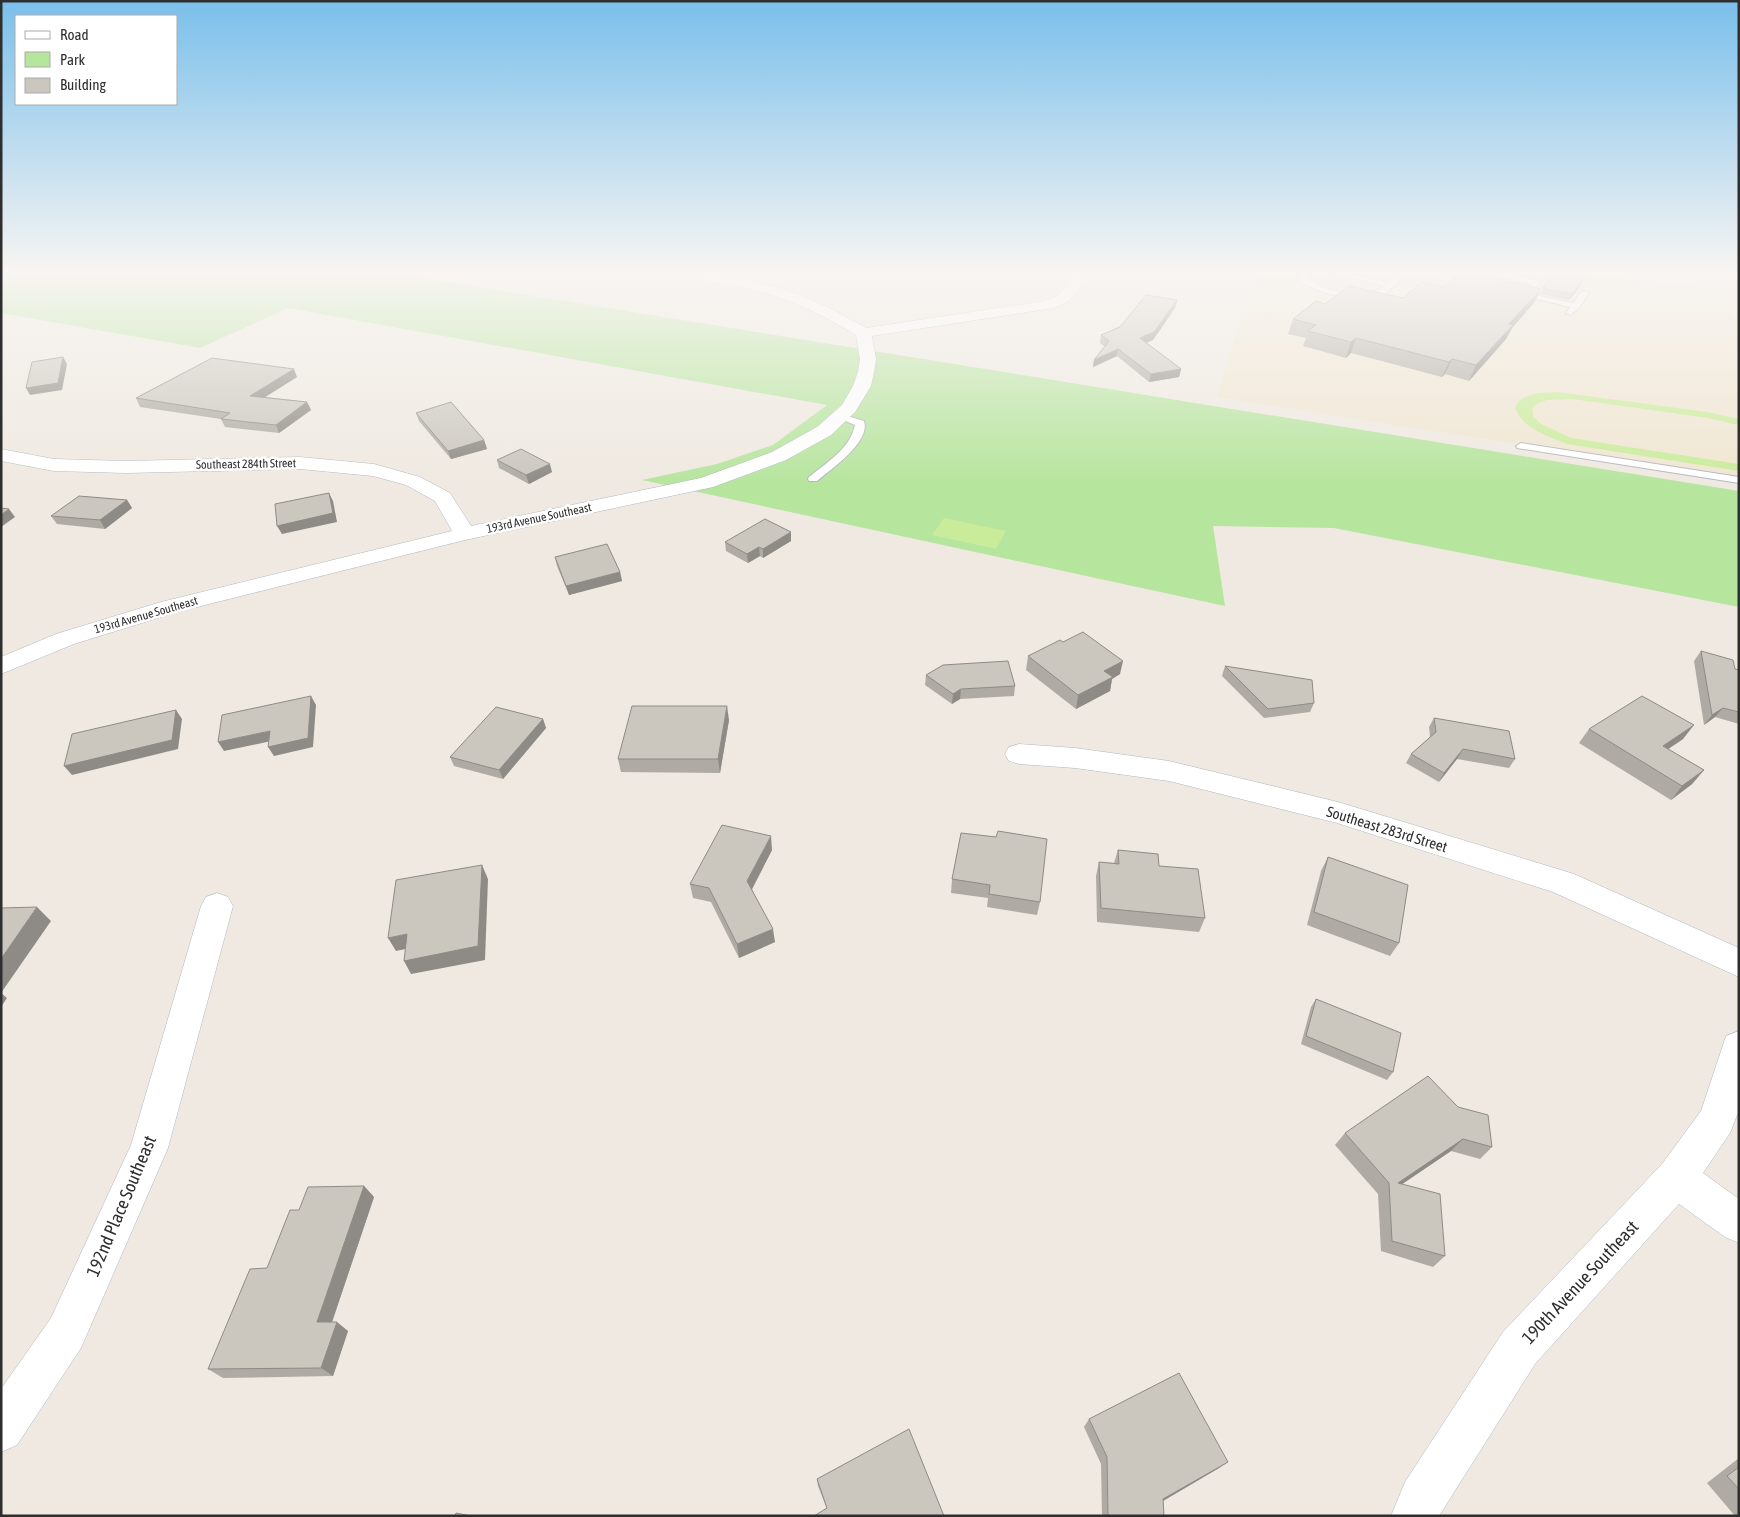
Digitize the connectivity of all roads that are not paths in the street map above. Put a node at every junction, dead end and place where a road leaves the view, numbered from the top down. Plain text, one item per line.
1 (865, 344) edge
2 (841, 417) junction
3 (1521, 446) dead end
4 (1, 455) edge
5 (813, 479) dead end
6 (1739, 480) edge
7 (465, 534) junction
8 (1, 666) edge
9 (1019, 754) dead end
10 (217, 906) dead end
11 (1739, 963) edge
12 (1739, 1047) edge
13 (1676, 1178) junction
14 (1739, 1223) edge
15 (1, 1429) edge
16 (1415, 1516) edge

1 - 2 street, 193rd Avenue Southeast
2 - 5 lane
2 - 7 street, 193rd Avenue Southeast
3 - 6 lane
4 - 7 street, Southeast 284th Street
7 - 8 street, 193rd Avenue Southeast
9 - 11 street, Southeast 283rd Street
10 - 15 street, 192nd Place Southeast
12 - 13 street, 190th Avenue Southeast
13 - 14 street
13 - 16 street, 190th Avenue Southeast

